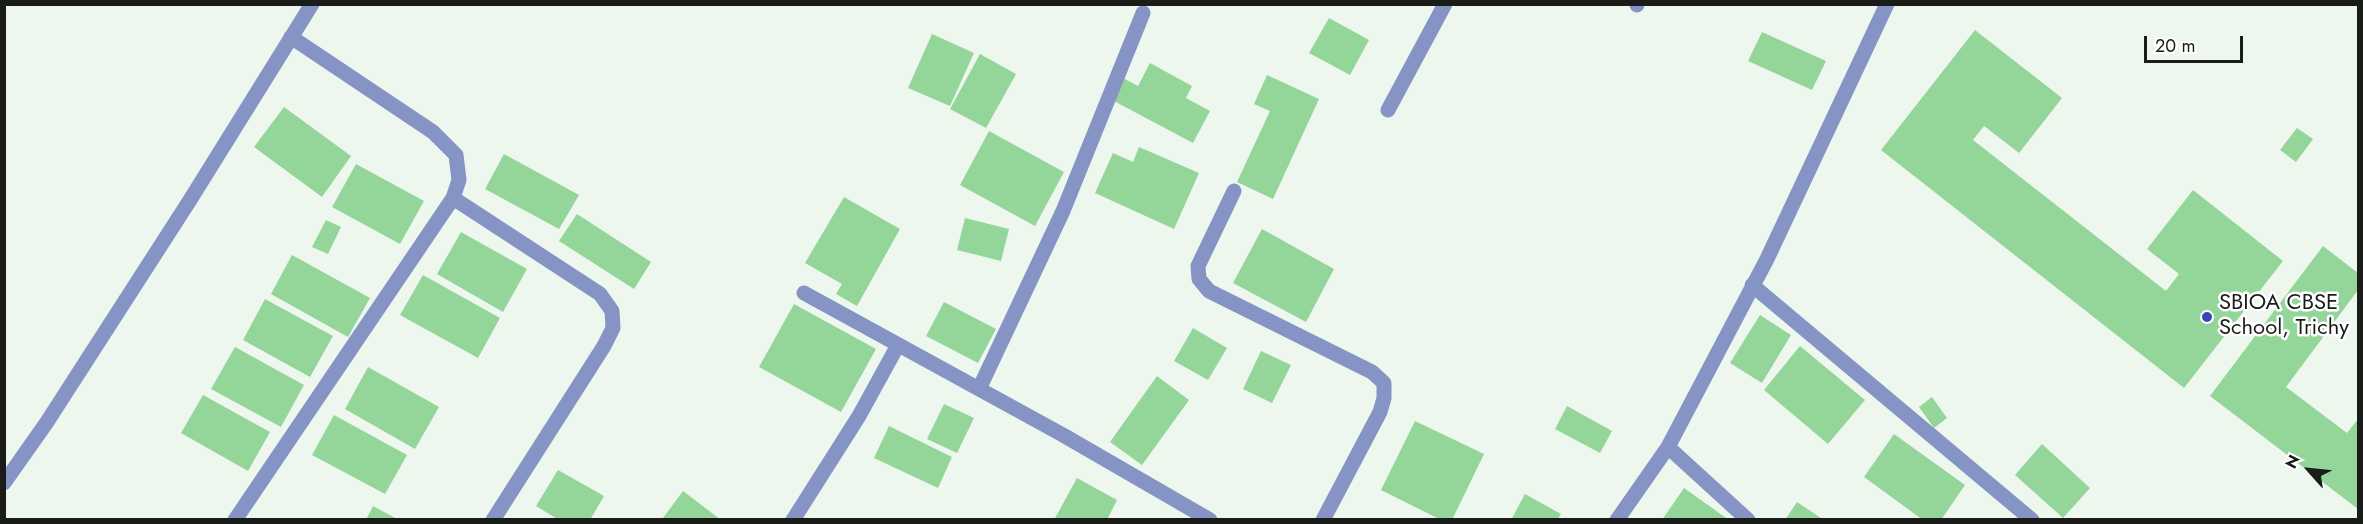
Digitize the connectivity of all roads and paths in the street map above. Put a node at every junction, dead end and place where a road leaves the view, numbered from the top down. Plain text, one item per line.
1 (312, 4) edge
2 (1445, 4) edge
3 (1887, 4) edge
4 (1143, 13) dead end
5 (291, 37) junction
6 (1388, 110) dead end
7 (1234, 190) dead end
8 (453, 198) junction
9 (1752, 285) junction
10 (804, 293) dead end
11 (898, 345) junction
12 (980, 389) junction
13 (1668, 447) junction
14 (4, 483) edge
15 (235, 519) edge
16 (493, 519) edge
17 (793, 519) edge
18 (1210, 519) edge
19 (1323, 519) edge
20 (1617, 519) edge
21 (1748, 519) edge
22 (2032, 519) edge

1 - 5 street
2 - 6 street
3 - 9 street
4 - 12 street
5 - 8 street
5 - 14 street
7 - 19 street
8 - 15 street
8 - 16 street
9 - 13 street
9 - 22 street
10 - 11 street
11 - 12 street
11 - 17 street
12 - 18 street
13 - 20 street
13 - 21 street

